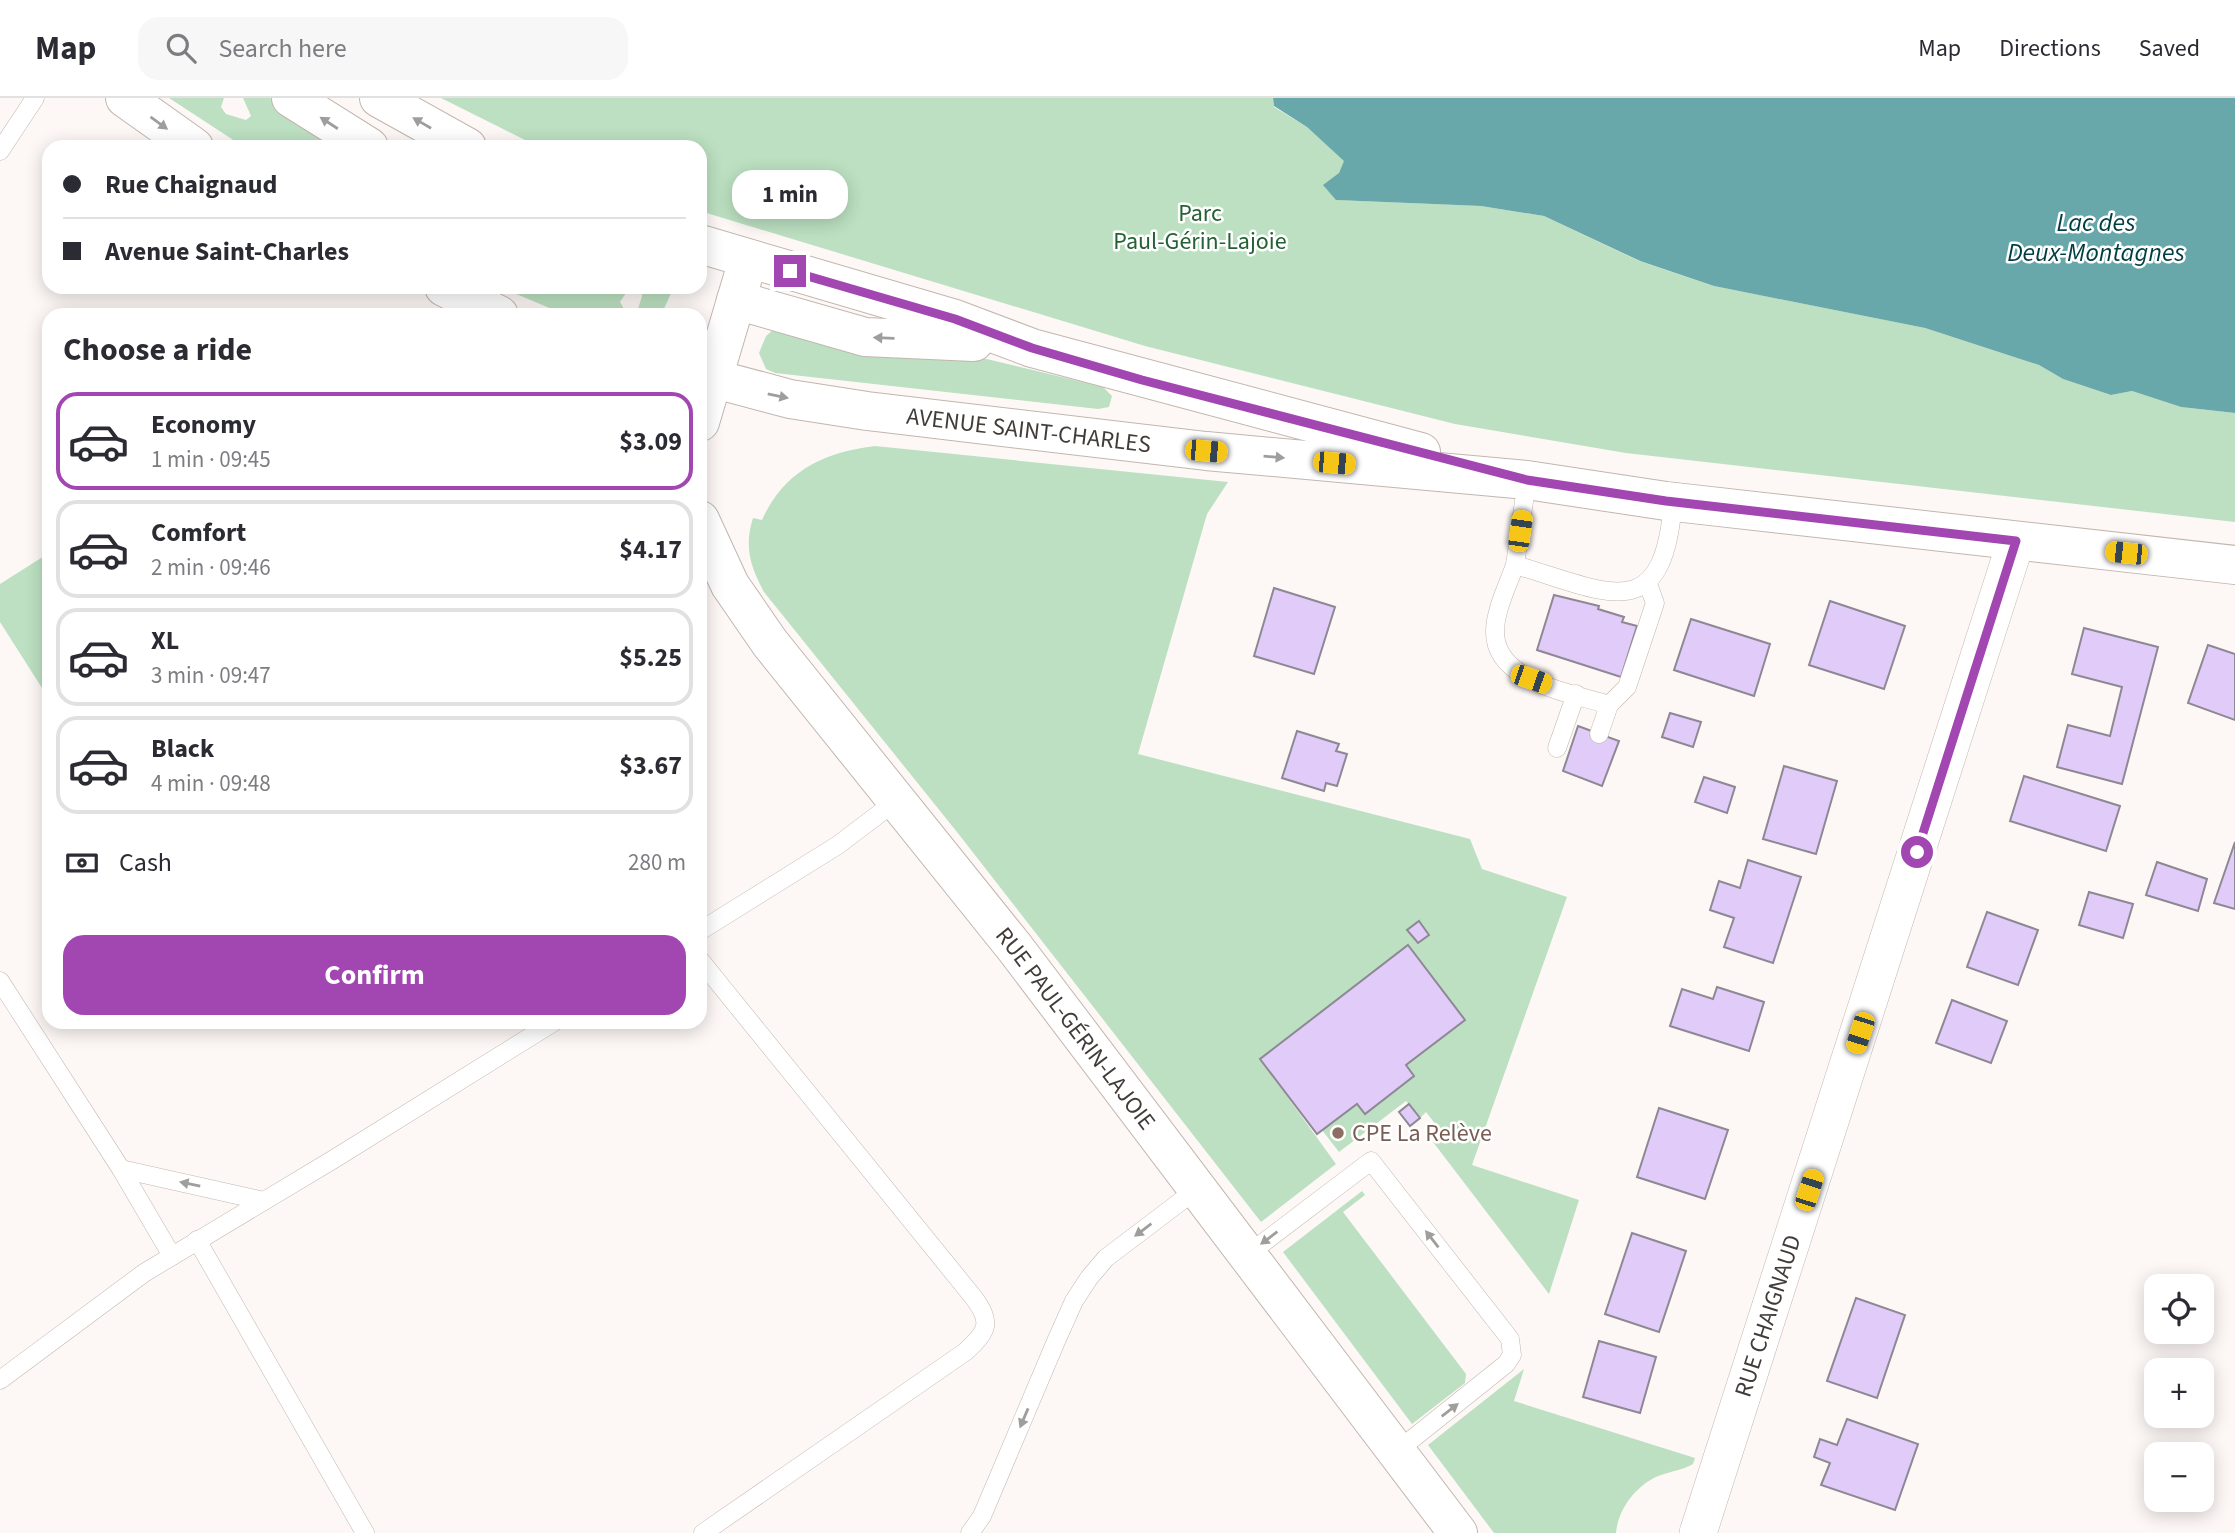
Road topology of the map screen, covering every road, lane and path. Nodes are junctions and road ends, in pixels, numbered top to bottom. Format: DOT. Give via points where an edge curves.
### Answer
graph roads {
  1 [pos="35,98"];
  2 [pos="125,98"];
  3 [pos="291,98"];
  4 [pos="379,98"];
  5 [pos="184,140"];
  6 [pos="358,140"];
  7 [pos="454,140"];
  8 [pos="0,151"];
  9 [pos="707,246"];
  10 [pos="749,259"];
  11 [pos="458,294"];
  12 [pos="736,300"];
  13 [pos="485,308"];
  14 [pos="1032,348"];
  15 [pos="707,374"];
  16 [pos="707,377"];
  17 [pos="1527,480"];
  18 [pos="1673,502"];
  19 [pos="707,538"];
  20 [pos="2016,541"];
  21 [pos="1515,565"];
  22 [pos="2235,565"];
  23 [pos="1648,584"];
  24 [pos="1576,694"];
  25 [pos="1609,705"];
  26 [pos="1599,734"];
  27 [pos="1557,748"];
  28 [pos="897,801"];
  29 [pos="707,927"];
  30 [pos="707,969"];
  31 [pos="0,981"];
  32 [pos="543,1029"];
  33 [pos="121,1169"];
  34 [pos="1197,1189"];
  35 [pos="264,1201"];
  36 [pos="197,1240"];
  37 [pos="1247,1255"];
  38 [pos="172,1256"];
  39 [pos="0,1380"];
  40 [pos="1396,1452"];
  41 [pos="365,1533"];
  42 [pos="703,1533"];
  43 [pos="970,1533"];
  44 [pos="1458,1533"];
  45 [pos="1698,1533"];
  1 -- 8 [label="lane"];
  2 -- 5 [label="main road, one-way"];
  6 -- 3 [label="main road, one-way"];
  7 -- 4 [label="main road, one-way"];
  9 -- 10 [label="main road, AVENUE SAINT-CHARLES"];
  10 -- 12 [label="main road"];
  10 -- 14 [label="main road, AVENUE SAINT-CHARLES" via="955,319"];
  11 -- 13 [label="main road"];
  14 -- 12 [label="main road, one-way" via="866,337"];
  12 -- 15 [label="main road"];
  14 -- 17 [label="main road, AVENUE SAINT-CHARLES"];
  16 -- 17 [label="main road, AVENUE SAINT-CHARLES, one-way" via="790,399 867,411 1206,451"];
  17 -- 18 [label="main road, AVENUE SAINT-CHARLES"];
  17 -- 21 [label="lane"];
  18 -- 20 [label="main road, AVENUE SAINT-CHARLES"];
  18 -- 23 [label="lane" via="1665,553"];
  19 -- 28 [label="main road, RUE PAUL-GÉRIN-LAJOIE" via="749,614"];
  20 -- 22 [label="main road, AVENUE SAINT-CHARLES"];
  20 -- 45 [label="street, RUE CHAIGNAUD"];
  21 -- 23 [label="lane" via="1623,592"];
  21 -- 24 [label="lane" via="1496,618 1497,644 1514,670"];
  23 -- 25 [label="lane" via="1655,603 1627,687"];
  24 -- 25 [label="lane"];
  24 -- 27 [label="lane"];
  25 -- 26 [label="lane"];
  28 -- 29 [label="lane" via="838,845"];
  28 -- 34 [label="main road, RUE PAUL-GÉRIN-LAJOIE"];
  30 -- 42 [label="lane" via="974,1298 986,1321 981,1338 965,1352"];
  31 -- 33 [label="lane"];
  32 -- 35 [label="lane"];
  35 -- 33 [label="lane, one-way"];
  33 -- 38 [label="lane"];
  34 -- 37 [label="main road, RUE PAUL-GÉRIN-LAJOIE"];
  34 -- 43 [label="lane, one-way" via="1107,1258 1089,1278 1068,1313 982,1516"];
  35 -- 36 [label="lane"];
  36 -- 38 [label="lane"];
  36 -- 41 [label="lane"];
  37 -- 40 [label="main road, RUE PAUL-GÉRIN-LAJOIE"];
  40 -- 37 [label="lane, one-way" via="1506,1364 1512,1355 1510,1339 1371,1160"];
  38 -- 39 [label="lane"];
  40 -- 44 [label="main road, RUE PAUL-GÉRIN-LAJOIE"];
}
